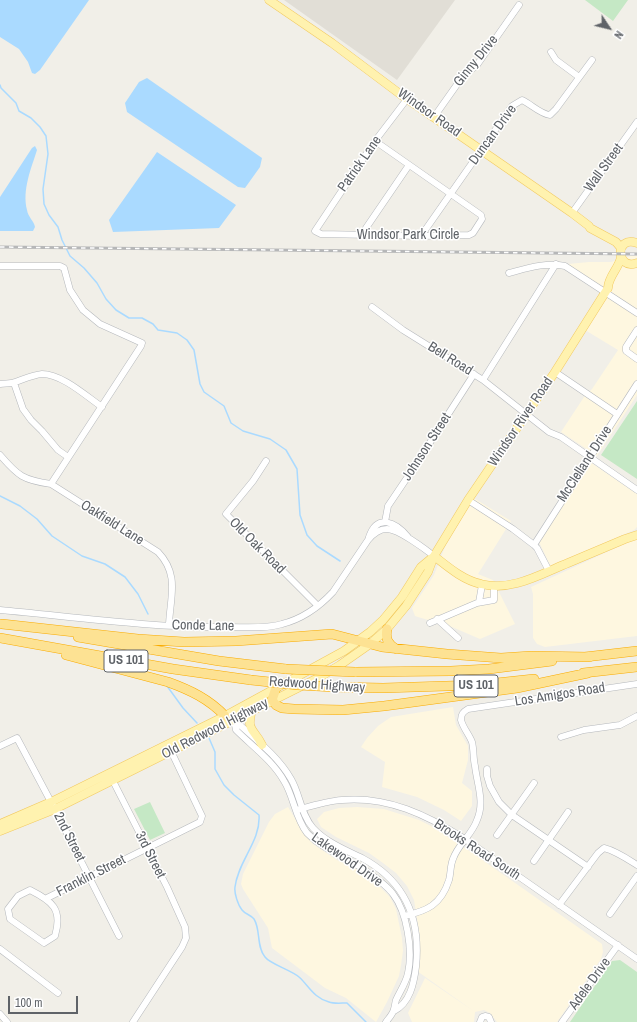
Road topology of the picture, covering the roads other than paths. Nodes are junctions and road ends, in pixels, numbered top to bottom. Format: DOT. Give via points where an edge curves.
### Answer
graph roads {
  1 [pos="269,0"];
  2 [pos="519,5"];
  3 [pos="551,52"];
  4 [pos="592,60"];
  5 [pos="579,77"];
  6 [pos="407,98"];
  7 [pos="434,117"];
  8 [pos="637,122"];
  9 [pos="376,141"];
  10 [pos="482,151"];
  11 [pos="409,165"];
  12 [pos="450,194"];
  13 [pos="572,213"];
  14 [pos="589,226"];
  15 [pos="315,231"];
  16 [pos="364,234"];
  17 [pos="421,236"];
  18 [pos="635,242"];
  19 [pos="621,248"];
  20 [pos="621,257"];
  21 [pos="556,264"];
  22 [pos="634,264"];
  23 [pos="0,266"];
  24 [pos="509,273"];
  25 [pos="606,290"];
  26 [pos="372,307"];
  27 [pos="637,313"];
  28 [pos="637,330"];
  29 [pos="637,359"];
  30 [pos="555,372"];
  31 [pos="474,374"];
  32 [pos="483,380"];
  33 [pos="14,383"];
  34 [pos="0,384"];
  35 [pos="637,384"];
  36 [pos="102,407"];
  37 [pos="526,414"];
  38 [pos="618,414"];
  39 [pos="0,455"];
  40 [pos="68,457"];
  41 [pos="591,457"];
  42 [pos="266,461"];
  43 [pos="51,484"];
  44 [pos="637,490"];
  45 [pos="468,500"];
  46 [pos="385,522"];
  47 [pos="637,531"];
  48 [pos="637,535"];
  49 [pos="408,537"];
  50 [pos="625,539"];
  51 [pos="368,540"];
  52 [pos="534,545"];
  53 [pos="434,556"];
  54 [pos="549,571"];
  55 [pos="482,585"];
  56 [pos="494,587"];
  57 [pos="479,602"];
  58 [pos="318,606"];
  59 [pos="0,610"];
  60 [pos="437,620"];
  61 [pos="430,623"];
  62 [pos="1,624"];
  63 [pos="169,625"];
  64 [pos="387,629"];
  65 [pos="1,638"];
  66 [pos="458,638"];
  67 [pos="359,641"];
  68 [pos="370,644"];
  69 [pos="396,649"];
  70 [pos="637,651"];
  71 [pos="590,657"];
  72 [pos="637,666"];
  73 [pos="588,672"];
  74 [pos="637,684"];
  75 [pos="276,688"];
  76 [pos="272,700"];
  77 [pos="252,710"];
  78 [pos="637,716"];
  79 [pos="230,721"];
  80 [pos="560,737"];
  81 [pos="262,745"];
  82 [pos="0,746"];
  83 [pos="171,751"];
  84 [pos="487,769"];
  85 [pos="111,777"];
  86 [pos="534,783"];
  87 [pos="53,806"];
  88 [pos="300,809"];
  89 [pos="568,812"];
  90 [pos="512,815"];
  91 [pos="0,824"];
  92 [pos="0,831"];
  93 [pos="498,835"];
  94 [pos="465,839"];
  95 [pos="548,841"];
  96 [pos="146,848"];
  97 [pos="534,861"];
  98 [pos="637,865"];
  99 [pos="588,867"];
  100 [pos="637,876"];
  101 [pos="89,877"];
  102 [pos="47,898"];
  103 [pos="560,905"];
  104 [pos="412,914"];
  105 [pos="610,914"];
  106 [pos="404,916"];
  107 [pos="119,936"];
  108 [pos="618,946"];
  109 [pos="0,949"];
  110 [pos="637,960"];
  111 [pos="58,993"];
  112 [pos="394,1011"];
  113 [pos="0,1014"];
  114 [pos="7,1022"];
  115 [pos="133,1022"];
  116 [pos="386,1022"];
  117 [pos="480,1022"];
  118 [pos="491,1022"];
  119 [pos="562,1022"];
  1 -- 6 [label="main road, Windsor Road"];
  2 -- 7 [label="street, Ginny Drive" via="477,65 463,76"];
  3 -- 5 [label="street" via="556,60"];
  4 -- 5 [label="street, Duncan Drive"];
  5 -- 10 [label="street, Duncan Drive" via="550,115 530,103 522,100 517,102"];
  6 -- 7 [label="main road, Windsor Road"];
  6 -- 9 [label="street, Patrick Lane"];
  7 -- 10 [label="main road, Windsor Road"];
  8 -- 13 [label="street, Wall Street"];
  9 -- 11 [label="street, Windsor Park Circle"];
  9 -- 15 [label="street, Patrick Lane"];
  10 -- 12 [label="street, Duncan Drive"];
  10 -- 13 [label="main road, Windsor Road"];
  11 -- 12 [label="street, Windsor Park Circle"];
  11 -- 16 [label="street"];
  12 -- 17 [label="street, Duncan Drive"];
  12 -- 17 [label="street, Windsor Park Circle" via="481,215 482,219 473,233"];
  13 -- 14 [label="main road, Windsor Road"];
  14 -- 18 [label="main road, Windsor Road"];
  14 -- 19 [label="main road, Windsor Road" via="616,242"];
  15 -- 16 [label="street, Windsor Park Circle" via="321,234"];
  16 -- 17 [label="street, Windsor Park Circle"];
  18 -- 19 [label="main road" via="624,244"];
  19 -- 20 [label="main road"];
  20 -- 22 [label="main road"];
  20 -- 25 [label="main road, Windsor River Road"];
  21 -- 24 [label="street"];
  21 -- 25 [label="street" via="566,266"];
  21 -- 32 [label="street"];
  22 -- 25 [label="main road, Windsor River Road" via="619,273"];
  23 -- 36 [label="street" via="57,265 64,268 70,290 83,310 100,324 142,343"];
  25 -- 27 [label="street"];
  25 -- 30 [label="main road, Windsor River Road"];
  26 -- 31 [label="street, Bell Road"];
  28 -- 29 [label="street" via="626,351"];
  30 -- 37 [label="main road, Windsor River Road"];
  30 -- 38 [label="street"];
  31 -- 32 [label="street, Bell Road"];
  31 -- 46 [label="street, Johnson Street" via="388,506"];
  32 -- 37 [label="street, Bell Road"];
  33 -- 34 [label="street"];
  33 -- 36 [label="street" via="43,374 54,376 64,380"];
  33 -- 40 [label="street" via="23,408 31,420 58,450"];
  35 -- 38 [label="street, McClelland Drive"];
  36 -- 40 [label="street"];
  37 -- 41 [label="street, Bell Road" via="549,432"];
  37 -- 45 [label="main road, Windsor River Road"];
  38 -- 41 [label="street, McClelland Drive"];
  39 -- 43 [label="street, Oakfield Lane" via="16,473 32,481"];
  40 -- 43 [label="street"];
  41 -- 44 [label="street, Bell Road"];
  41 -- 52 [label="street, McClelland Drive"];
  42 -- 58 [label="street, Old Oak Road" via="253,482 226,514"];
  43 -- 63 [label="street, Oakfield Lane" via="158,552 166,560 172,582"];
  45 -- 52 [label="street"];
  45 -- 53 [label="main road, Windsor River Road"];
  46 -- 49 [label="street, Conde Lane" via="391,522"];
  46 -- 51 [label="street, Conde Lane" via="373,528"];
  47 -- 50 [label="main road"];
  48 -- 50 [label="main road"];
  49 -- 51 [label="street, Conde Lane" via="388,529 377,532"];
  49 -- 53 [label="street, Conde Lane"];
  50 -- 54 [label="main road"];
  51 -- 58 [label="street, Conde Lane" via="333,592"];
  52 -- 54 [label="street"];
  53 -- 55 [label="main road" via="466,579"];
  53 -- 64 [label="main road, Old Redwood Highway" via="428,572"];
  53 -- 67 [label="main road, Old Redwood Highway" via="421,567 393,610"];
  54 -- 56 [label="main road" via="522,582"];
  55 -- 56 [label="main road"];
  55 -- 57 [label="street"];
  56 -- 57 [label="street" via="494,600"];
  57 -- 60 [label="street"];
  58 -- 63 [label="street, Conde Lane" via="302,617 284,624 204,627"];
  59 -- 63 [label="street, Conde Lane"];
  60 -- 61 [label="street"];
  60 -- 66 [label="street"];
  62 -- 67 [label="highway" via="184,642 236,642 332,634"];
  62 -- 71 [label="highway, Redwood Highway / US 101, bridge" via="184,656 286,669 354,672 451,671"];
  64 -- 68 [label="main road, Old Redwood Highway"];
  64 -- 69 [label="highway" via="387,640"];
  65 -- 73 [label="highway, Redwood Highway / US 101, bridge" via="173,669 298,685 383,688 478,686"];
  65 -- 79 [label="highway" via="168,682 196,693"];
  67 -- 68 [label="highway"];
  67 -- 75 [label="main road, Old Redwood Highway" via="344,652"];
  68 -- 69 [label="highway"];
  68 -- 76 [label="main road, Old Redwood Highway" via="340,665"];
  69 -- 71 [label="highway" via="501,658"];
  70 -- 71 [label="highway, Redwood Highway / US 101"];
  72 -- 73 [label="highway, Redwood Highway / US 101"];
  73 -- 76 [label="highway" via="517,688 343,710 282,708"];
  74 -- 94 [label="street, Los Amigos Road" via="464,711 461,720 473,747 481,801 478,820"];
  75 -- 76 [label="highway"];
  75 -- 79 [label="main road, Old Redwood Highway"];
  76 -- 77 [label="main road, Old Redwood Highway"];
  77 -- 79 [label="main road, Old Redwood Highway"];
  77 -- 81 [label="main road" via="250,726"];
  78 -- 80 [label="street" via="620,725 584,730"];
  79 -- 81 [label="street, Lakewood Drive" via="241,726"];
  79 -- 83 [label="main road, Old Redwood Highway"];
  79 -- 85 [label="main road, Old Redwood Highway"];
  79 -- 88 [label="street, Lakewood Drive" via="279,772"];
  81 -- 88 [label="street, Lakewood Drive" via="286,770 297,791"];
  82 -- 87 [label="street, 2nd Street" via="17,738"];
  83 -- 85 [label="main road, Old Redwood Highway"];
  83 -- 96 [label="street, Franklin Street" via="202,816 200,822"];
  84 -- 90 [label="street" via="488,781 494,795"];
  85 -- 87 [label="main road, Old Redwood Highway"];
  85 -- 96 [label="street, 3rd Street"];
  86 -- 90 [label="street"];
  87 -- 91 [label="main road, Old Redwood Highway"];
  87 -- 92 [label="main road, Old Redwood Highway"];
  87 -- 101 [label="street, 2nd Street"];
  88 -- 94 [label="street, Brooks Road South" via="340,800 381,801 419,813"];
  88 -- 104 [label="street, Lakewood Drive" via="314,829 327,840 386,874 402,892"];
  88 -- 106 [label="street, Lakewood Drive" via="302,827 314,840 377,879 393,894"];
  89 -- 95 [label="street"];
  90 -- 93 [label="street"];
  90 -- 95 [label="street"];
  94 -- 103 [label="street, Brooks Road South"];
  94 -- 104 [label="street, Los Amigos Road" via="453,858 449,880 441,897 434,906"];
  95 -- 97 [label="street"];
  95 -- 99 [label="street"];
  96 -- 101 [label="street, Franklin Street"];
  96 -- 115 [label="street, 3rd Street" via="185,927 186,938"];
  98 -- 99 [label="street" via="604,848"];
  99 -- 103 [label="street"];
  100 -- 105 [label="street"];
  101 -- 102 [label="street, Franklin Street"];
  101 -- 107 [label="street, 2nd Street"];
  102 -- 102 [label="street" via="56,910 58,926 55,936 44,943 10,919 8,909 18,896 30,890"];
  103 -- 108 [label="street, Brooks Road South"];
  104 -- 106 [label="street, Los Amigos Road"];
  104 -- 112 [label="street, Lakewood Drive" via="418,951 415,975 408,995 400,1008"];
  106 -- 112 [label="street, Lakewood Drive" via="410,964 402,991 395,1001"];
  108 -- 110 [label="street, Brooks Road South"];
  108 -- 119 [label="street, Adele Drive"];
  109 -- 111 [label="street"];
  112 -- 116 [label="street, Lakewood Drive"];
  113 -- 114 [label="street"];
  117 -- 118 [label="street" via="485,1016 489,1017"];
}
